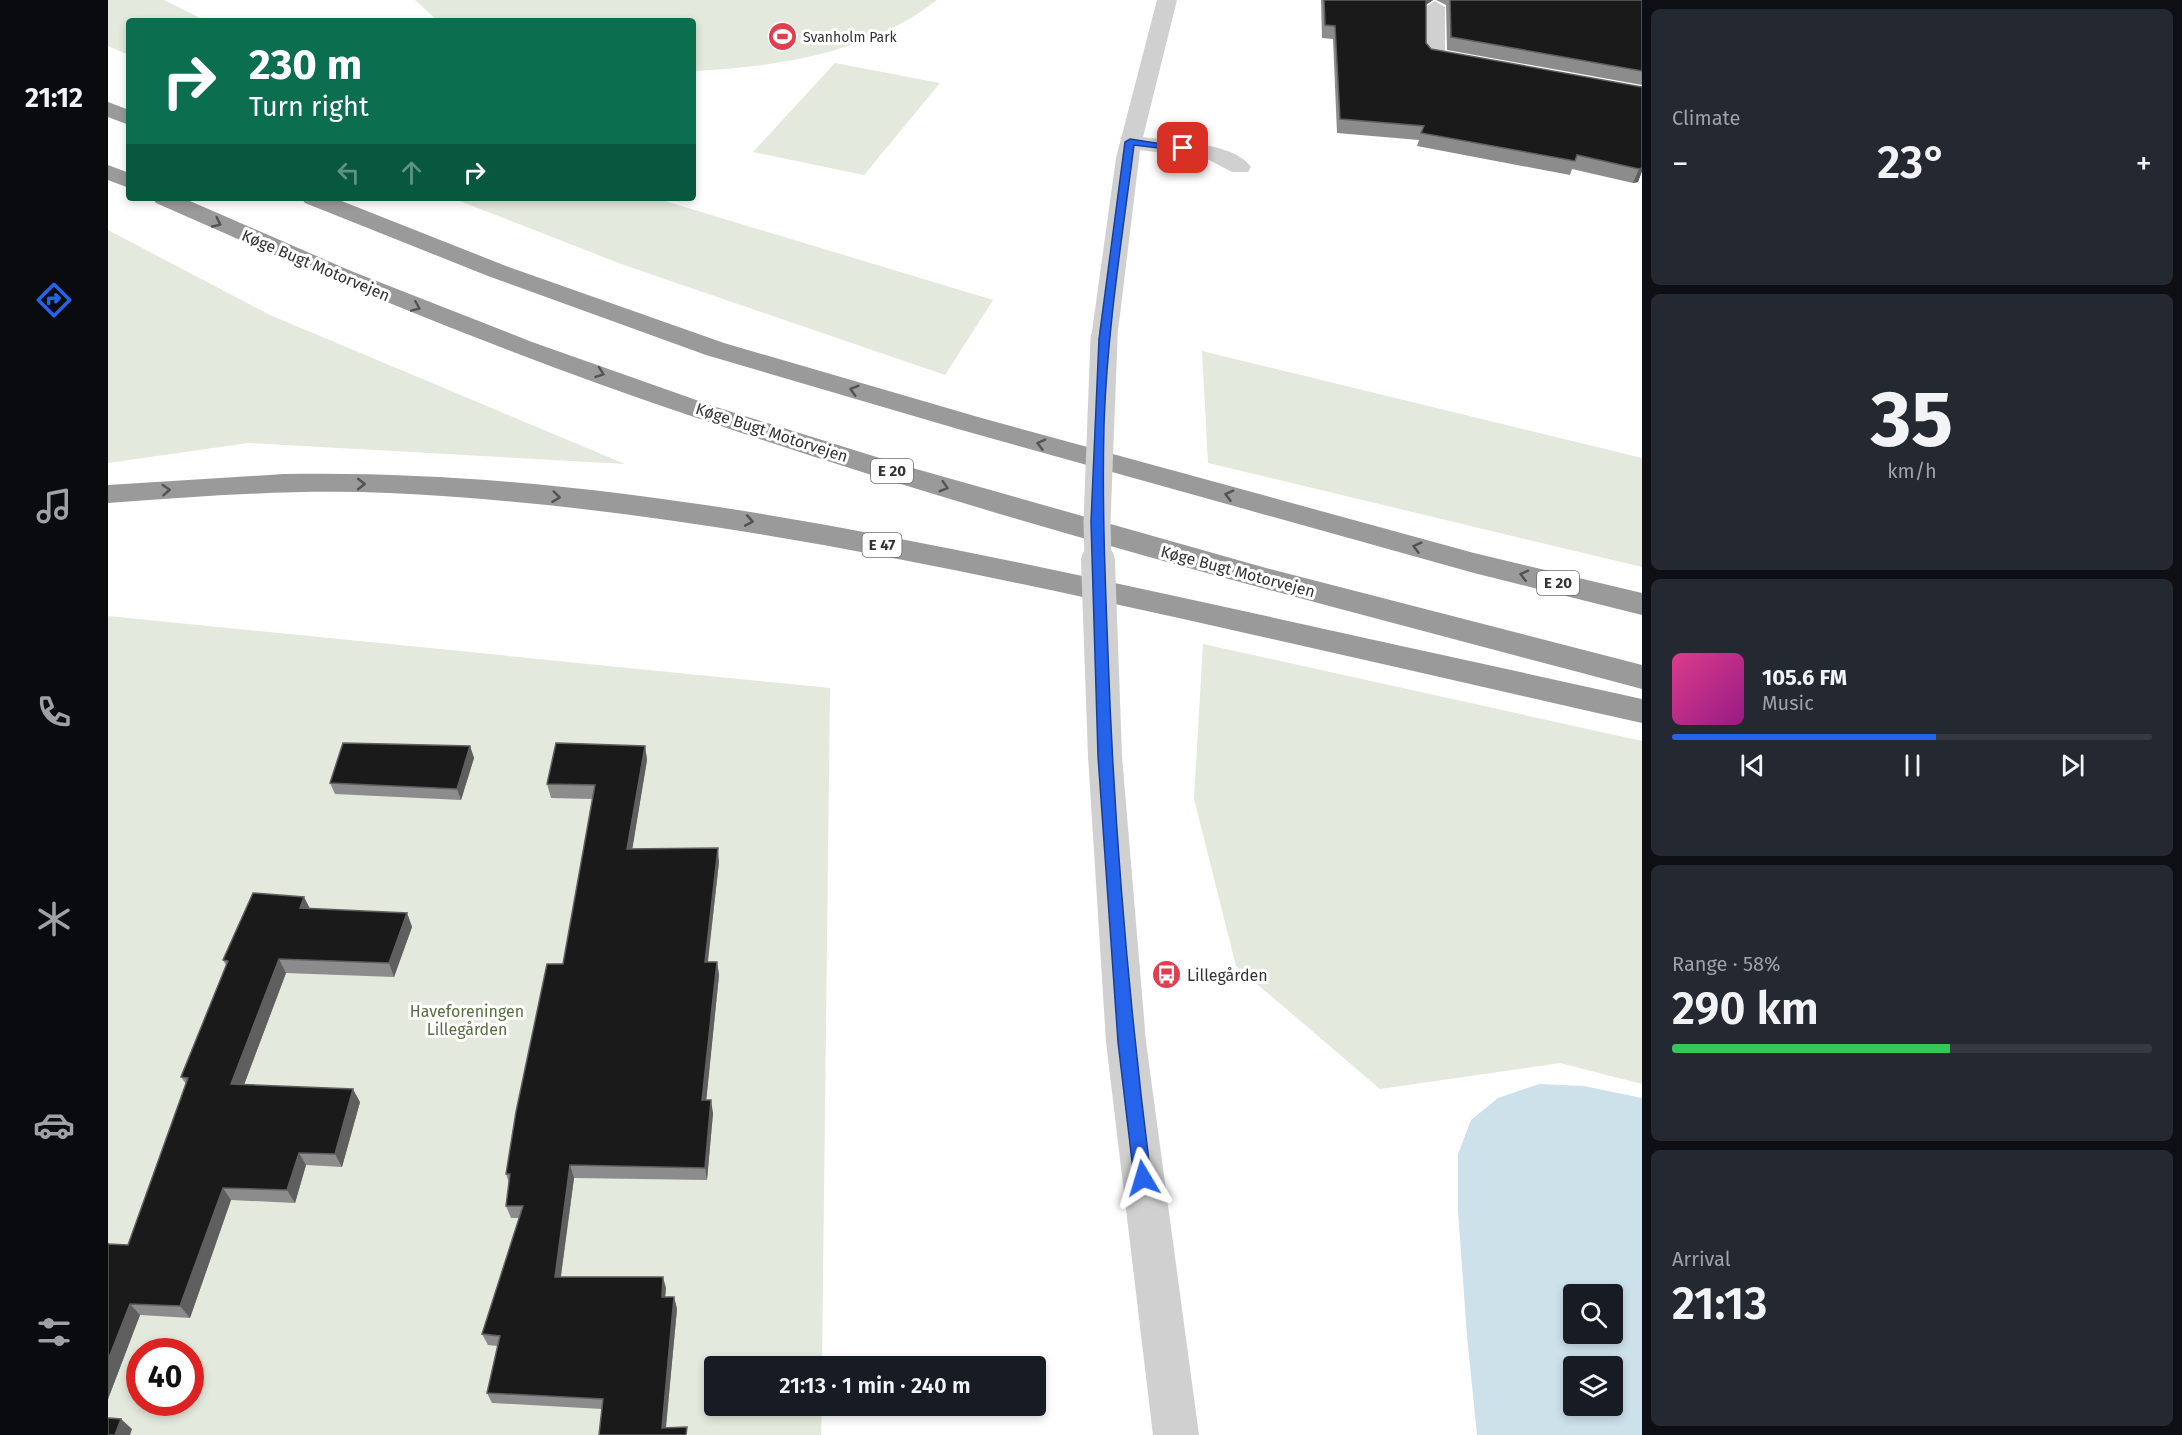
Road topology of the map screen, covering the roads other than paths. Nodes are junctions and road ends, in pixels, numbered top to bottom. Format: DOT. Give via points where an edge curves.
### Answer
graph roads {
  1 [pos="1167,0"];
  2 [pos="1435,7"];
  3 [pos="1490,66"];
  4 [pos="108,108"];
  5 [pos="126,117"];
  6 [pos="1130,142"];
  7 [pos="1240,166"];
  8 [pos="108,172"];
  9 [pos="126,180"];
  10 [pos="170,201"];
  11 [pos="321,201"];
  12 [pos="108,494"];
  13 [pos="1642,603"];
  14 [pos="1642,677"];
  15 [pos="1642,711"];
  16 [pos="1176,1435"];
  1 -- 6 [label="street"];
  2 -- 3 [label="street" via="1434,56"];
  4 -- 5 [label="highway"];
  6 -- 7 [label="street" via="1212,153"];
  6 -- 16 [label="street, bridge" via="1104,339 1097,522 1105,756 1126,1042"];
  8 -- 9 [label="highway"];
  10 -- 14 [label="highway, Køge Bugt Motorvejen / E 20, one-way" via="437,315 711,413 941,486 1218,567"];
  13 -- 11 [label="highway, E 20, one-way" via="1405,544 715,349 497,271"];
  12 -- 15 [label="highway, E 47, one-way" via="250,483 390,484 541,495 734,518 946,557"];
}
